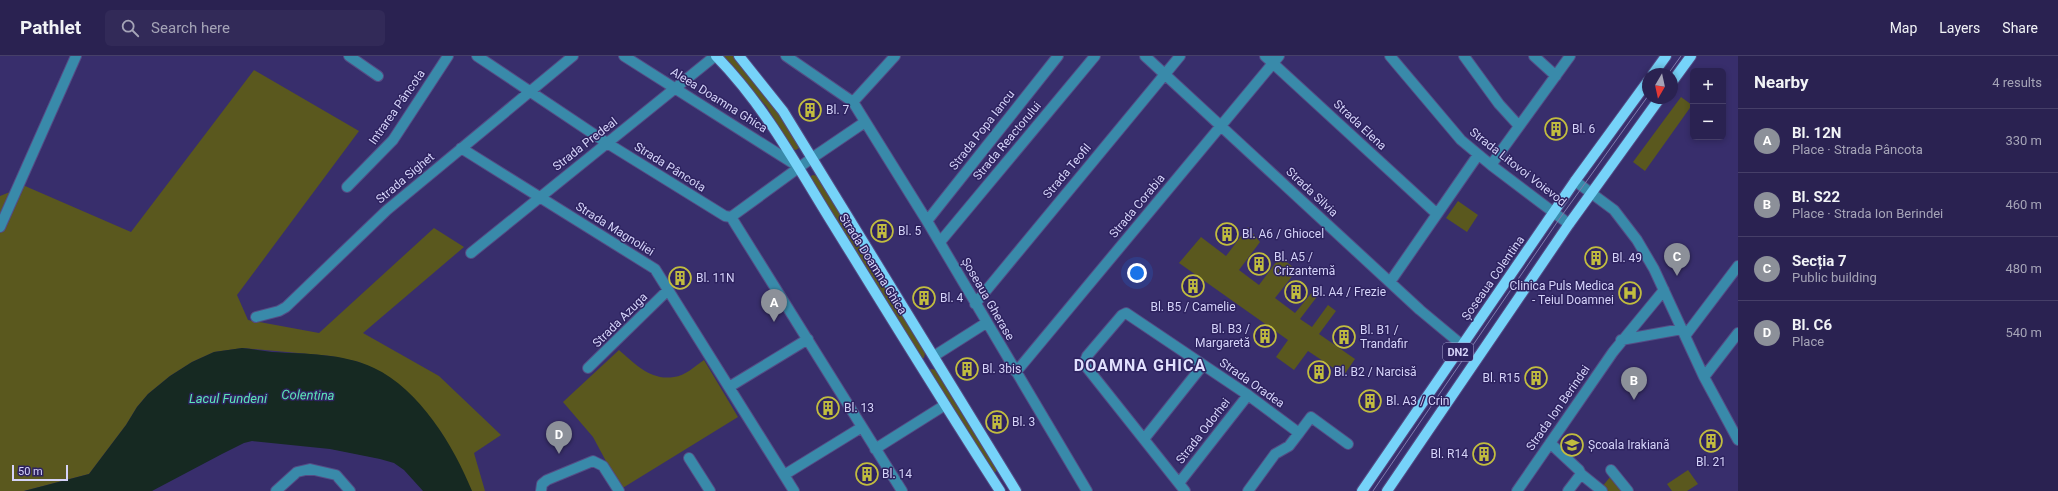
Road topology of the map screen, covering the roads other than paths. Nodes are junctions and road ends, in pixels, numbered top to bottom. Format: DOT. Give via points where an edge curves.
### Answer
graph roads {
  1 [pos="76,56"];
  2 [pos="349,56"];
  3 [pos="448,56"];
  4 [pos="477,56"];
  5 [pos="573,56"];
  6 [pos="624,56"];
  7 [pos="716,56"];
  8 [pos="739,56"];
  9 [pos="786,56"];
  10 [pos="895,56"];
  11 [pos="1058,56"];
  12 [pos="1095,56"];
  13 [pos="1145,56"];
  14 [pos="1180,56"];
  15 [pos="1390,56"];
  16 [pos="1464,56"];
  17 [pos="1534,56"];
  18 [pos="1570,56"];
  19 [pos="1666,56"];
  20 [pos="1691,56"];
  21 [pos="1272,58"];
  22 [pos="1657,68"];
  23 [pos="1164,74"];
  24 [pos="1678,74"];
  25 [pos="378,76"];
  26 [pos="1556,76"];
  27 [pos="675,88"];
  28 [pos="1642,89"];
  29 [pos="530,91"];
  30 [pos="853,102"];
  31 [pos="1656,104"];
  32 [pos="865,122"];
  33 [pos="1220,126"];
  34 [pos="1519,126"];
  35 [pos="607,142"];
  36 [pos="461,148"];
  37 [pos="1478,155"];
  38 [pos="812,158"];
  39 [pos="1490,165"];
  40 [pos="799,167"];
  41 [pos="1575,181"];
  42 [pos="347,187"];
  43 [pos="1592,193"];
  44 [pos="538,197"];
  45 [pos="1554,213"];
  46 [pos="1437,214"];
  47 [pos="731,217"];
  48 [pos="927,221"];
  49 [pos="1570,224"];
  50 [pos="0,228"];
  51 [pos="940,242"];
  52 [pos="471,253"];
  53 [pos="1738,266"];
  54 [pos="1390,282"];
  55 [pos="668,290"];
  56 [pos="1664,290"];
  57 [pos="975,304"];
  58 [pos="256,317"];
  59 [pos="986,323"];
  60 [pos="1683,332"];
  61 [pos="1738,333"];
  62 [pos="808,339"];
  63 [pos="1622,340"];
  64 [pos="1462,345"];
  65 [pos="934,356"];
  66 [pos="1203,365"];
  67 [pos="588,368"];
  68 [pos="1016,372"];
  69 [pos="1704,377"];
  70 [pos="729,387"];
  71 [pos="1248,395"];
  72 [pos="945,405"];
  73 [pos="862,427"];
  74 [pos="1299,433"];
  75 [pos="1144,440"];
  76 [pos="1738,440"];
  77 [pos="1550,443"];
  78 [pos="1348,444"];
  79 [pos="875,449"];
  80 [pos="689,458"];
  81 [pos="1610,470"];
  82 [pos="1581,474"];
  83 [pos="784,475"];
  84 [pos="1182,487"];
  85 [pos="1600,489"];
  86 [pos="276,491"];
  87 [pos="350,491"];
  88 [pos="541,491"];
  89 [pos="619,491"];
  90 [pos="710,491"];
  91 [pos="794,491"];
  92 [pos="902,491"];
  93 [pos="1000,491"];
  94 [pos="1016,491"];
  95 [pos="1087,491"];
  96 [pos="1248,491"];
  97 [pos="1362,491"];
  98 [pos="1387,491"];
  99 [pos="1517,491"];
  100 [pos="1568,491"];
  101 [pos="1628,491"];
  1 -- 50 [label="street"];
  2 -- 25 [label="street"];
  3 -- 42 [label="street, Intrarea Pâncota" via="393,140"];
  4 -- 29 [label="street, Strada Pâncota"];
  5 -- 29 [label="street, Strada Sighet"];
  6 -- 27 [label="street, Aleea Doamna Ghica"];
  7 -- 27 [label="street, Strada Predeal"];
  7 -- 40 [label="main road, Strada Doamna Ghica" via="758,104"];
  8 -- 38 [label="main road, Strada Doamna Ghica" via="777,102"];
  9 -- 30 [label="street, Șoseaua Gherase"];
  10 -- 30 [label="street"];
  11 -- 48 [label="street, Strada Popa Iancu"];
  12 -- 51 [label="street, Strada Reactorului"];
  13 -- 23 [label="street, Strada Silvia"];
  14 -- 23 [label="street, Strada Teofil"];
  15 -- 37 [label="street, Strada Litovoi Voievod" via="1461,140"];
  16 -- 34 [label="street" via="1499,104"];
  17 -- 26 [label="street"];
  18 -- 26 [label="street"];
  19 -- 22 [label="main road"];
  20 -- 24 [label="main road"];
  21 -- 33 [label="street, Strada Corabia"];
  21 -- 46 [label="street, Strada Elena"];
  23 -- 33 [label="street, Strada Silvia"];
  23 -- 57 [label="street, Strada Teofil"];
  26 -- 34 [label="street"];
  27 -- 35 [label="street, Strada Predeal"];
  27 -- 40 [label="street, Aleea Doamna Ghica"];
  28 -- 41 [label="main road, Șoseaua Colentina / DN2"];
  29 -- 35 [label="street, Strada Pâncota"];
  29 -- 36 [label="street, Strada Sighet"];
  30 -- 32 [label="street, Șoseaua Gherase"];
  31 -- 43 [label="main road, DN2"];
  32 -- 38 [label="street"];
  32 -- 48 [label="street, Șoseaua Gherase"];
  33 -- 54 [label="street, Strada Silvia"];
  33 -- 68 [label="street, Strada Corabia"];
  34 -- 39 [label="street"];
  35 -- 44 [label="street, Strada Predeal"];
  35 -- 47 [label="street, Strada Pâncota" via="725,216"];
  36 -- 44 [label="street, Strada Magnoliei"];
  36 -- 58 [label="street, Strada Sighet" via="382,214 286,307"];
  37 -- 39 [label="street, Strada Litovoi Voievod"];
  37 -- 46 [label="street"];
  38 -- 40 [label="street"];
  38 -- 65 [label="main road, Strada Doamna Ghica"];
  39 -- 45 [label="street, Strada Litovoi Voievod"];
  40 -- 47 [label="street"];
  40 -- 72 [label="main road, Strada Doamna Ghica"];
  41 -- 43 [label="street"];
  41 -- 45 [label="main road, Șoseaua Colentina / DN2"];
  43 -- 49 [label="main road, DN2"];
  43 -- 56 [label="street" via="1614,210 1632,232"];
  44 -- 52 [label="street, Strada Predeal"];
  44 -- 55 [label="street, Strada Magnoliei" via="655,269"];
  45 -- 49 [label="street, Strada Litovoi Voievod"];
  45 -- 64 [label="main road, Șoseaua Colentina / DN2"];
  46 -- 54 [label="street"];
  47 -- 62 [label="street"];
  48 -- 51 [label="street, Șoseaua Gherase"];
  49 -- 98 [label="main road, DN2"];
  51 -- 57 [label="street, Șoseaua Gherase"];
  53 -- 60 [label="street"];
  54 -- 64 [label="street, Strada Silvia"];
  55 -- 67 [label="street, Strada Azuga"];
  55 -- 70 [label="street, Strada Magnoliei"];
  56 -- 60 [label="street"];
  56 -- 63 [label="street, Strada Ion Berindei"];
  57 -- 59 [label="street, Șoseaua Gherase"];
  59 -- 65 [label="street"];
  59 -- 68 [label="street, Șoseaua Gherase"];
  60 -- 63 [label="street"];
  60 -- 69 [label="street"];
  61 -- 69 [label="street"];
  62 -- 70 [label="street"];
  62 -- 73 [label="street"];
  63 -- 77 [label="street, Strada Ion Berindei"];
  64 -- 97 [label="main road, Șoseaua Colentina / DN2"];
  65 -- 94 [label="main road, Strada Doamna Ghica"];
  66 -- 71 [label="street, Strada Oradea"];
  66 -- 75 [label="street"];
  66 -- 75 [label="street, Strada Oradea" via="1126,313 1087,356 1084,364 1086,368"];
  68 -- 95 [label="street, Șoseaua Gherase"];
  69 -- 76 [label="street"];
  70 -- 83 [label="street, Strada Magnoliei"];
  71 -- 74 [label="street, Strada Oradea"];
  71 -- 84 [label="street, Strada Odorhei"];
  72 -- 79 [label="street"];
  72 -- 93 [label="main road, Strada Doamna Ghica"];
  73 -- 79 [label="street"];
  73 -- 83 [label="street"];
  74 -- 78 [label="street" via="1311,417"];
  74 -- 96 [label="street" via="1289,446 1275,454"];
  75 -- 84 [label="street, Strada Oradea"];
  77 -- 82 [label="street" via="1577,466"];
  77 -- 99 [label="street, Strada Ion Berindei"];
  79 -- 92 [label="street"];
  80 -- 90 [label="street"];
  81 -- 101 [label="street"];
  82 -- 85 [label="street"];
  82 -- 100 [label="street"];
  83 -- 91 [label="street, Strada Magnoliei"];
  86 -- 87 [label="street" via="304,469 329,472 340,478"];
  88 -- 89 [label="street" via="542,484 547,480 593,461 603,466"];
}
